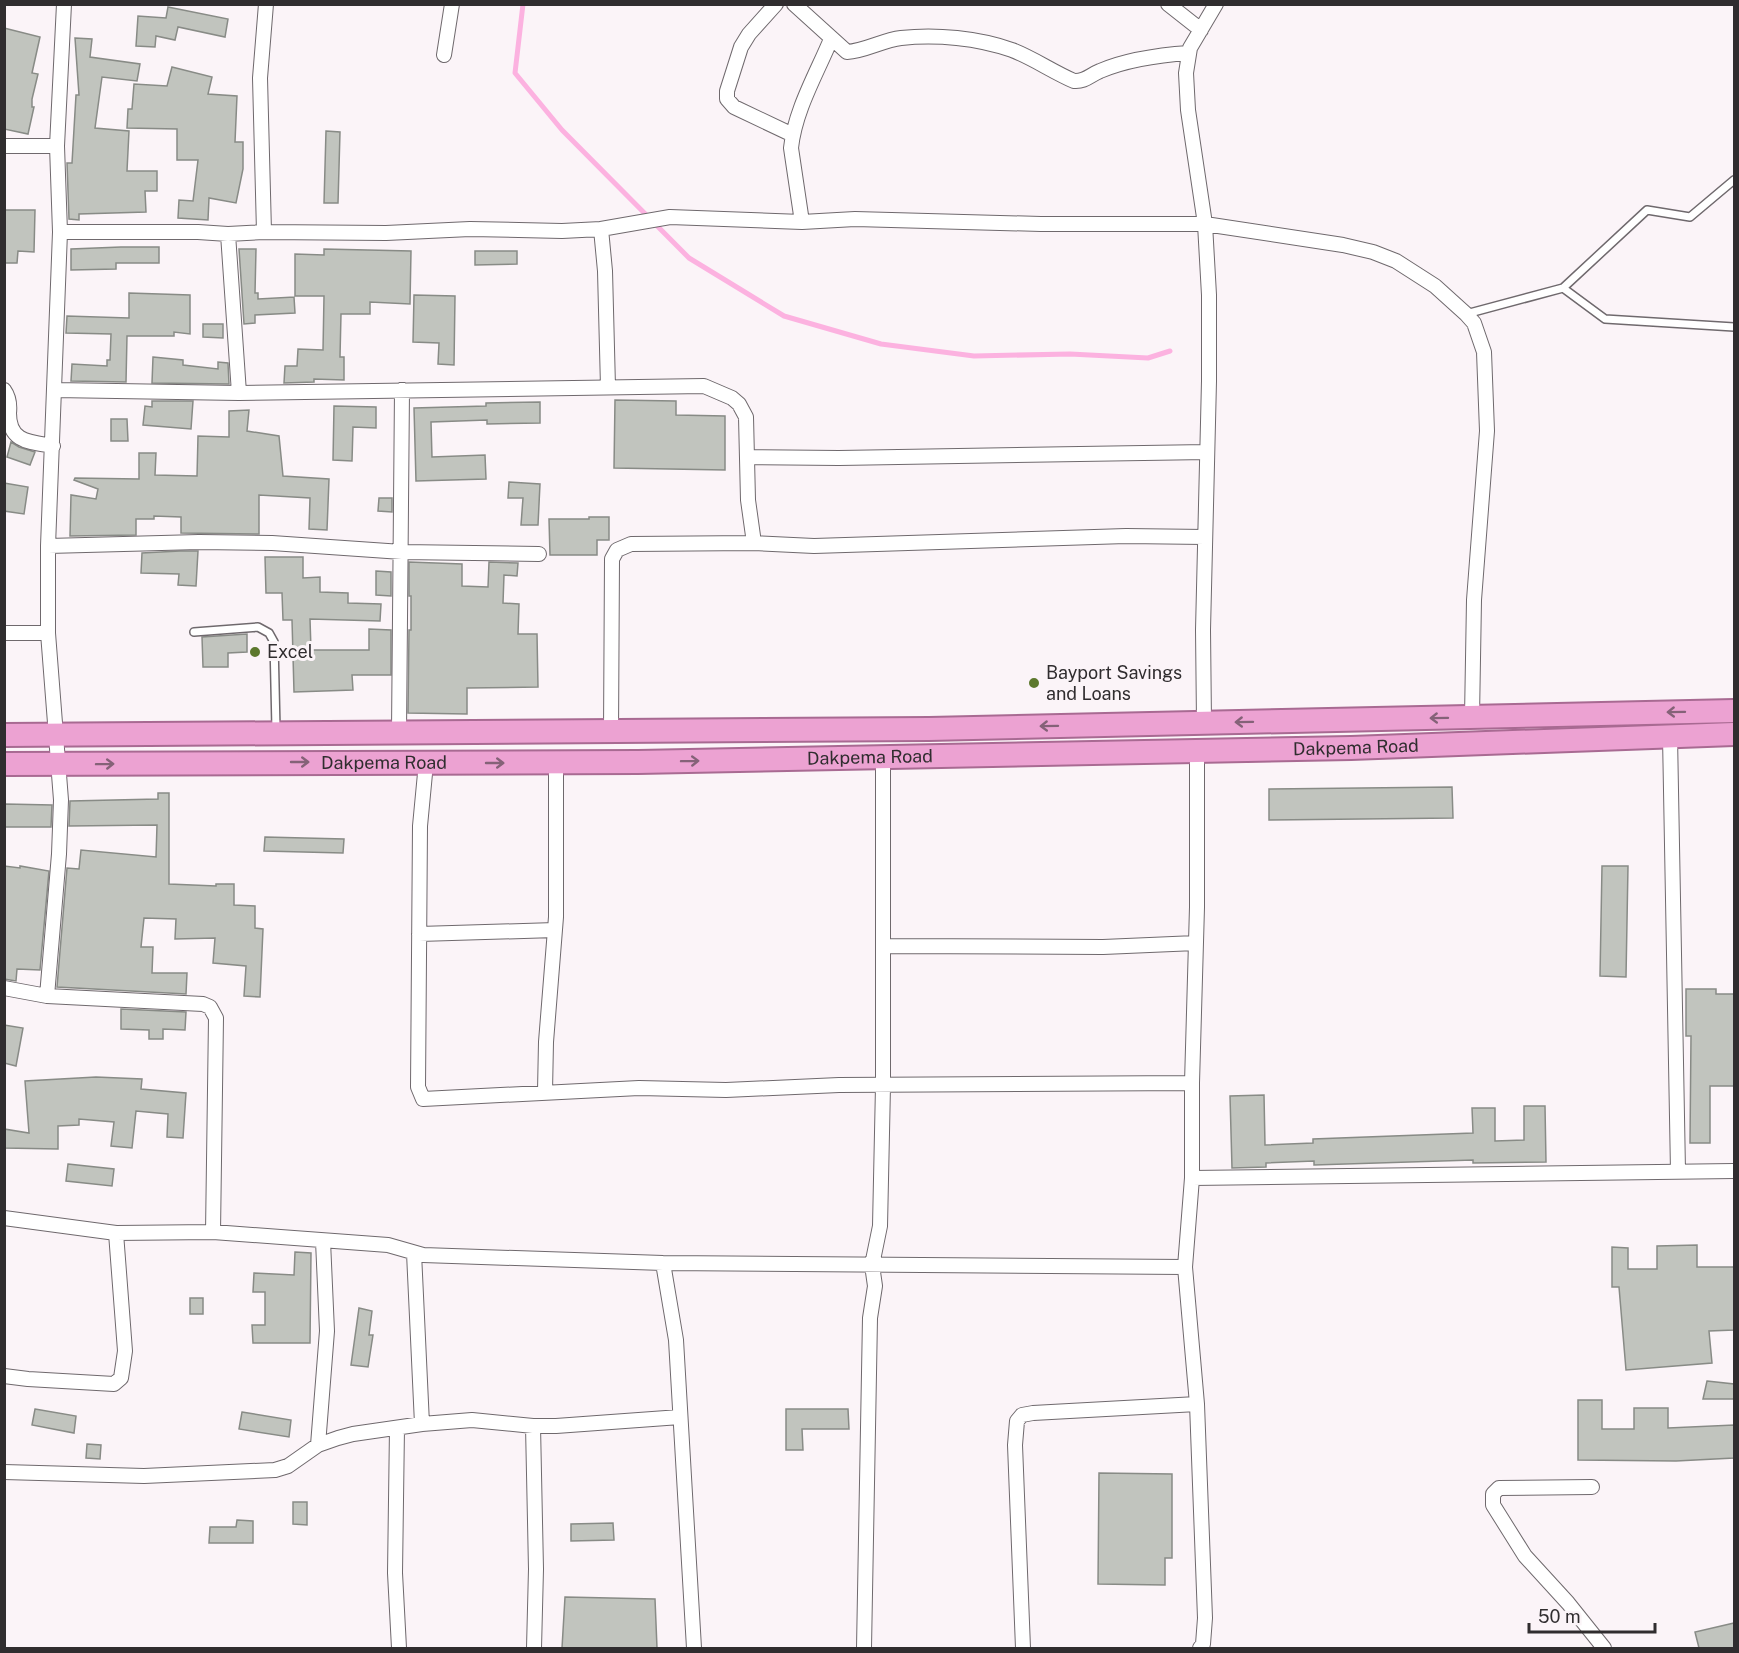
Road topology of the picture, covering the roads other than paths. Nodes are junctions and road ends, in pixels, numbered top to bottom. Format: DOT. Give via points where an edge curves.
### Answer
graph roads {
  1 [pos="64,4"];
  2 [pos="266,4"];
  3 [pos="452,4"];
  4 [pos="776,4"];
  5 [pos="794,4"];
  6 [pos="1168,4"];
  7 [pos="1216,4"];
  8 [pos="1201,30"];
  9 [pos="831,39"];
  10 [pos="1189,53"];
  11 [pos="444,55"];
  12 [pos="793,135"];
  13 [pos="4,146"];
  14 [pos="57,146"];
  15 [pos="1734,180"];
  16 [pos="802,222"];
  17 [pos="1205,224"];
  18 [pos="601,229"];
  19 [pos="60,232"];
  20 [pos="264,232"];
  21 [pos="228,234"];
  22 [pos="1563,288"];
  23 [pos="1466,314"];
  24 [pos="1734,327"];
  25 [pos="608,387"];
  26 [pos="4,390"];
  27 [pos="55,390"];
  28 [pos="402,390"];
  29 [pos="239,393"];
  30 [pos="53,446"];
  31 [pos="1207,452"];
  32 [pos="748,457"];
  33 [pos="1205,537"];
  34 [pos="754,543"];
  35 [pos="48,546"];
  36 [pos="402,552"];
  37 [pos="539,554"];
  38 [pos="194,632"];
  39 [pos="4,633"];
  40 [pos="48,633"];
  41 [pos="1734,711"];
  42 [pos="1472,717"];
  43 [pos="1204,722"];
  44 [pos="276,732"];
  45 [pos="399,732"];
  46 [pos="611,732"];
  47 [pos="1734,734"];
  48 [pos="4,735"];
  49 [pos="1670,735"];
  50 [pos="56,736"];
  51 [pos="1197,751"];
  52 [pos="883,757"];
  53 [pos="426,763"];
  54 [pos="4,764"];
  55 [pos="556,764"];
  56 [pos="58,765"];
  57 [pos="555,930"];
  58 [pos="419,934"];
  59 [pos="1196,943"];
  60 [pos="883,946"];
  61 [pos="4,988"];
  62 [pos="47,996"];
  63 [pos="1192,1083"];
  64 [pos="883,1086"];
  65 [pos="545,1091"];
  66 [pos="1678,1171"];
  67 [pos="1734,1171"];
  68 [pos="1192,1178"];
  69 [pos="4,1218"];
  70 [pos="213,1232"];
  71 [pos="116,1233"];
  72 [pos="324,1241"];
  73 [pos="414,1253"];
  74 [pos="663,1263"];
  75 [pos="872,1265"];
  76 [pos="1185,1267"];
  77 [pos="4,1376"];
  78 [pos="1197,1404"];
  79 [pos="680,1417"];
  80 [pos="422,1424"];
  81 [pos="533,1426"];
  82 [pos="397,1428"];
  83 [pos="318,1446"];
  84 [pos="4,1472"];
  85 [pos="1592,1487"];
  86 [pos="399,1648"];
  87 [pos="534,1648"];
  88 [pos="694,1648"];
  89 [pos="864,1648"];
  90 [pos="1023,1648"];
  91 [pos="1200,1648"];
  92 [pos="1604,1648"];
  1 -- 14 [label="street"];
  2 -- 20 [label="street" via="260,78"];
  3 -- 11 [label="street"];
  4 -- 12 [label="street" via="741,47 727,99 734,107"];
  5 -- 9 [label="street"];
  6 -- 8 [label="street"];
  7 -- 8 [label="street"];
  8 -- 10 [label="street"];
  9 -- 10 [label="street" via="849,52 899,38 991,43 1079,82 1100,71 1156,55"];
  9 -- 12 [label="street"];
  10 -- 17 [label="street" via="1187,93"];
  12 -- 16 [label="street" via="791,148"];
  13 -- 14 [label="street"];
  14 -- 19 [label="street"];
  15 -- 22 [label="lane" via="1690,217 1647,210"];
  16 -- 17 [label="street" via="855,219"];
  16 -- 18 [label="street" via="670,217"];
  17 -- 23 [label="street" via="1373,252 1415,272"];
  17 -- 31 [label="street" via="1209,295"];
  18 -- 20 [label="street"];
  18 -- 25 [label="street"];
  19 -- 21 [label="street"];
  19 -- 27 [label="street"];
  20 -- 21 [label="street"];
  21 -- 29 [label="street"];
  22 -- 23 [label="lane"];
  22 -- 24 [label="lane" via="1605,319"];
  23 -- 42 [label="street" via="1474,323 1484,352 1487,430 1474,600"];
  25 -- 28 [label="street"];
  25 -- 32 [label="street" via="704,386 724,394 739,404 746,417"];
  26 -- 30 [label="street" via="10,402 9,426 13,433"];
  27 -- 29 [label="street"];
  27 -- 30 [label="street"];
  28 -- 29 [label="street"];
  28 -- 36 [label="street"];
  30 -- 35 [label="street"];
  31 -- 32 [label="street"];
  31 -- 33 [label="street"];
  32 -- 34 [label="street"];
  33 -- 34 [label="street" via="814,546"];
  33 -- 43 [label="street"];
  34 -- 46 [label="street" via="631,544 617,550 612,559"];
  35 -- 36 [label="street" via="272,543"];
  35 -- 40 [label="street"];
  36 -- 37 [label="street"];
  36 -- 45 [label="street"];
  38 -- 44 [label="lane" via="258,627 269,633 274,642"];
  39 -- 40 [label="street"];
  40 -- 50 [label="street"];
  41 -- 42 [label="highway, Dakpema Road, one-way"];
  42 -- 43 [label="highway, Dakpema Road, one-way"];
  43 -- 46 [label="highway, Dakpema Road, one-way"];
  44 -- 45 [label="highway, Dakpema Road"];
  44 -- 50 [label="highway, Dakpema Road"];
  45 -- 46 [label="highway, Dakpema Road"];
  47 -- 49 [label="highway, Dakpema Road"];
  48 -- 50 [label="highway, Dakpema Road"];
  49 -- 51 [label="highway, Dakpema Road"];
  49 -- 66 [label="street"];
  50 -- 56 [label="street"];
  51 -- 52 [label="highway, Dakpema Road"];
  51 -- 59 [label="street"];
  55 -- 52 [label="highway, Dakpema Road, one-way"];
  52 -- 60 [label="street"];
  53 -- 55 [label="highway, Dakpema Road, one-way"];
  56 -- 53 [label="highway, Dakpema Road, one-way"];
  53 -- 58 [label="street" via="420,825"];
  54 -- 56 [label="highway, Dakpema Road"];
  55 -- 57 [label="street"];
  56 -- 62 [label="street" via="59,854"];
  57 -- 58 [label="street"];
  57 -- 65 [label="street"];
  58 -- 65 [label="street" via="420,1096 438,1099"];
  59 -- 60 [label="street" via="1103,947"];
  59 -- 63 [label="street"];
  60 -- 64 [label="street"];
  61 -- 62 [label="street"];
  62 -- 70 [label="street" via="203,1004 213,1011"];
  63 -- 64 [label="street"];
  63 -- 68 [label="street"];
  64 -- 65 [label="street"];
  64 -- 75 [label="street" via="880,1226"];
  66 -- 67 [label="street"];
  66 -- 68 [label="street"];
  68 -- 76 [label="street"];
  69 -- 71 [label="street"];
  70 -- 71 [label="street"];
  70 -- 72 [label="street"];
  71 -- 77 [label="street" via="124,1351 122,1378 114,1384"];
  72 -- 73 [label="street" via="388,1245"];
  72 -- 83 [label="street" via="327,1331"];
  73 -- 74 [label="street"];
  73 -- 80 [label="street"];
  74 -- 75 [label="street"];
  74 -- 79 [label="street" via="676,1340"];
  75 -- 76 [label="street"];
  75 -- 89 [label="street"];
  76 -- 78 [label="street"];
  78 -- 90 [label="street" via="1022,1414 1017,1421"];
  78 -- 91 [label="street" via="1205,1618"];
  79 -- 81 [label="street"];
  79 -- 88 [label="street"];
  80 -- 81 [label="street" via="472,1420"];
  80 -- 82 [label="street"];
  81 -- 87 [label="street"];
  82 -- 83 [label="street" via="353,1434"];
  82 -- 86 [label="street" via="395,1573"];
  83 -- 84 [label="street" via="288,1466 274,1470 144,1476"];
  85 -- 92 [label="street" via="1499,1488 1493,1494 1493,1505 1525,1556"];
}
